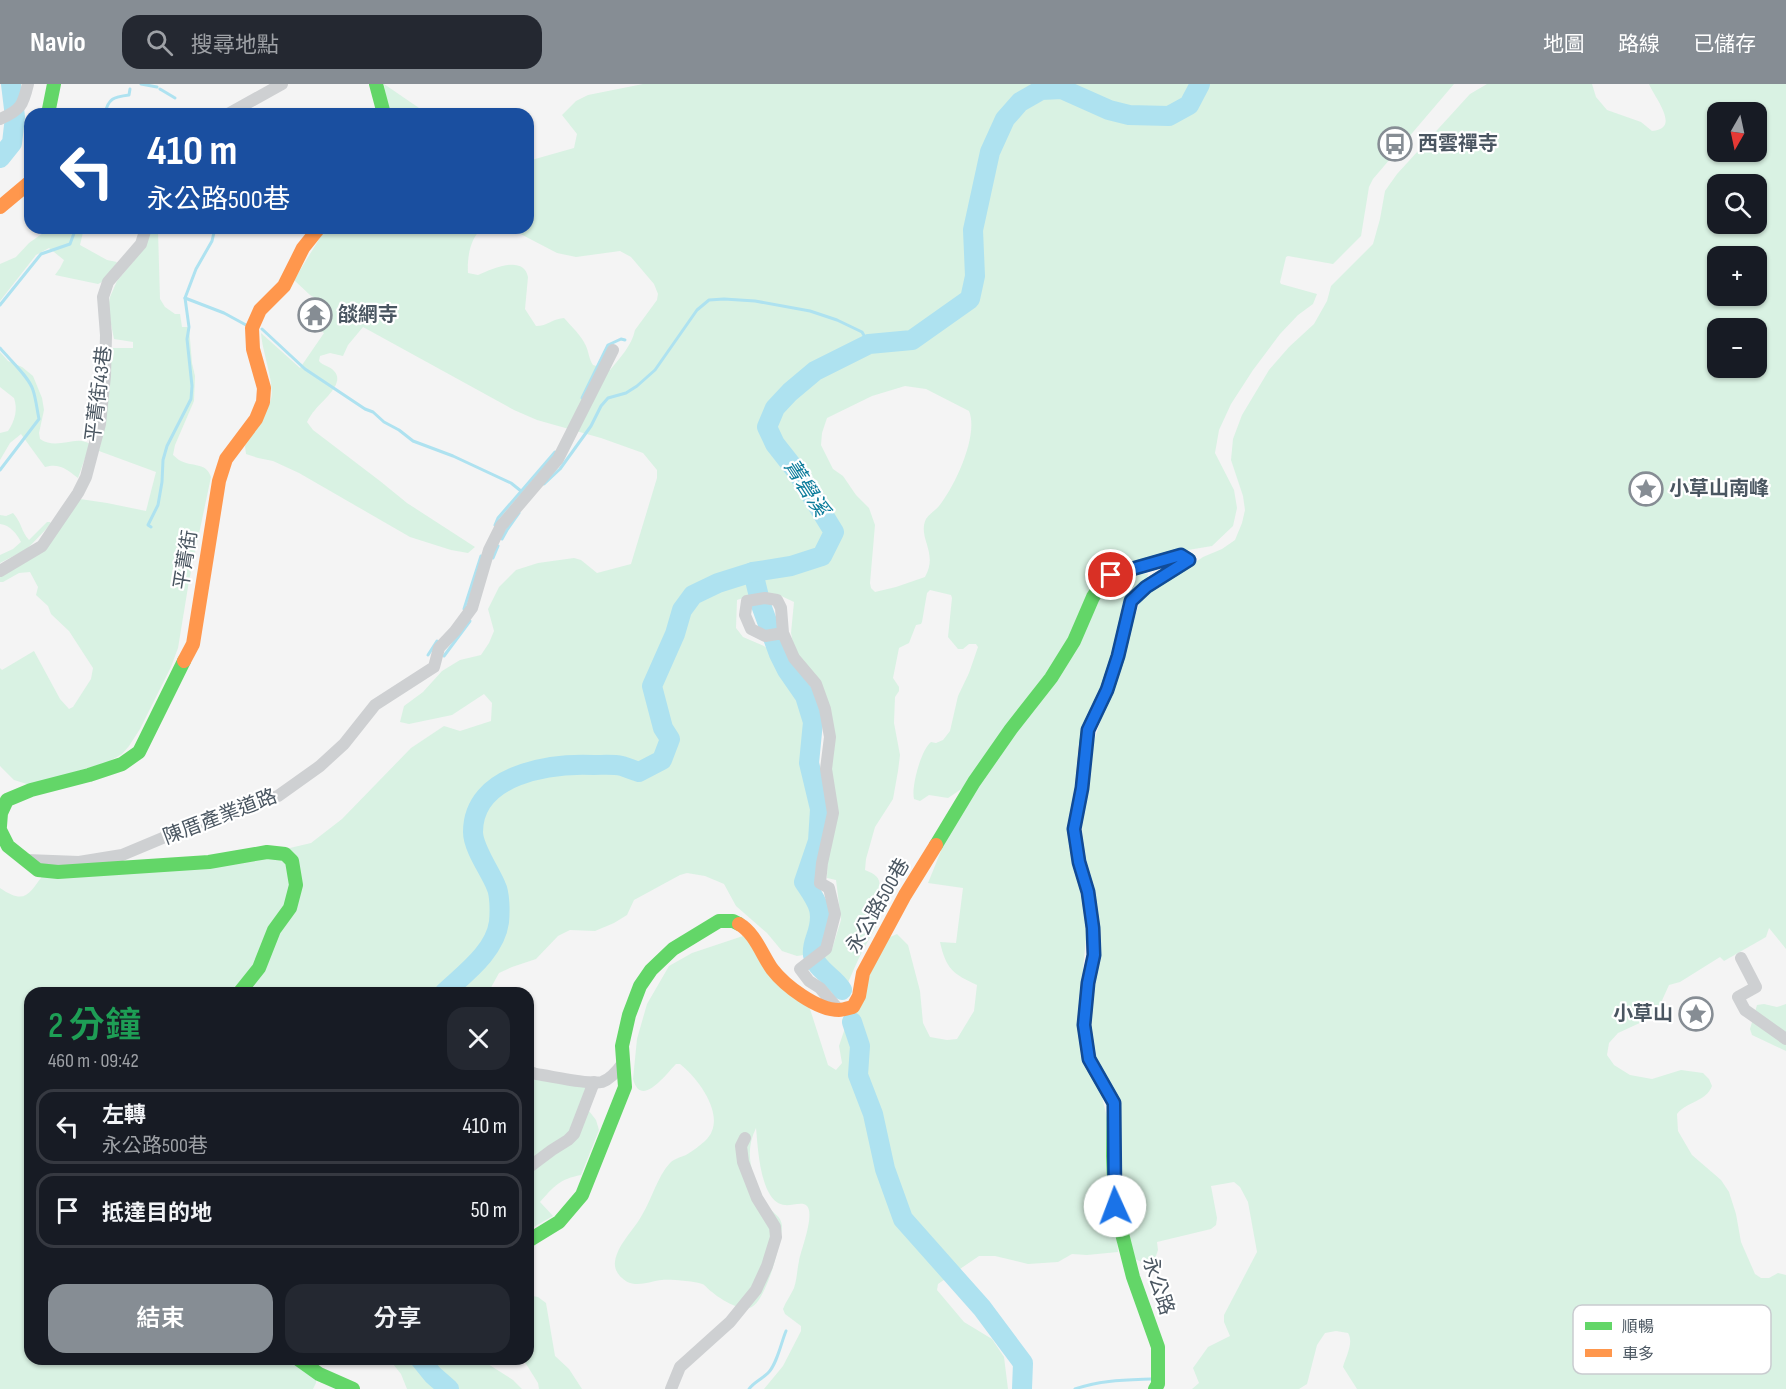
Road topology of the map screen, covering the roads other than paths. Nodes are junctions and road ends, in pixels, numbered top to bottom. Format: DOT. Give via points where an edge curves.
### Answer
graph roads {
  1 [pos="28,84"];
  2 [pos="54,84"];
  3 [pos="282,84"];
  4 [pos="376,84"];
  5 [pos="49,108"];
  6 [pos="239,108"];
  7 [pos="382,108"];
  8 [pos="0,119"];
  9 [pos="24,188"];
  10 [pos="0,207"];
  11 [pos="144,234"];
  12 [pos="314,234"];
  13 [pos="613,350"];
  14 [pos="1189,560"];
  15 [pos="0,571"];
  16 [pos="783,633"];
  17 [pos="0,828"];
  18 [pos="25,860"];
  19 [pos="1741,958"];
  20 [pos="244,987"];
  21 [pos="839,1010"];
  22 [pos="1786,1039"];
  23 [pos="623,1063"];
  24 [pos="534,1073"];
  25 [pos="594,1082"];
  26 [pos="745,1138"];
  27 [pos="534,1164"];
  28 [pos="534,1237"];
  29 [pos="306,1365"];
  30 [pos="352,1389"];
  31 [pos="671,1389"];
  32 [pos="1155,1389"];
  1 -- 8 [label="street" via="18,110"];
  2 -- 5 [label="street"];
  3 -- 6 [label="street"];
  4 -- 7 [label="street"];
  9 -- 10 [label="street"];
  11 -- 15 [label="street, 平菁街43巷" via="141,244 108,282 103,297 105,376 100,424 86,477 42,546"];
  12 -- 17 [label="street, 平菁街" via="284,286 260,310 252,328 253,349 264,388 263,402 256,419 226,459 202,579 194,644 148,736 139,752 122,764 7,800"];
  13 -- 18 [label="street, 陳厝產業道路" via="558,459 501,526 489,550 472,608 439,648 434,667 375,705 344,744 320,766 278,796 232,809 122,855 79,862"];
  14 -- 21 [label="street, 永公路500巷" via="1181,555 1111,575 1101,585 1052,678 974,782 904,895 863,973 853,1007"];
  14 -- 32 [label="street, 永公路" via="1131,601 1107,690 1088,730 1074,829 1093,928 1094,955 1084,1025 1089,1059 1114,1103 1115,1206 1133,1277 1158,1347"];
  16 -- 16 [label="street" via="777,600 747,601 751,629 765,636"];
  16 -- 21 [label="street" via="794,658 816,684 830,737 826,769 833,813 820,883 829,888 835,914 826,949 800,969"];
  17 -- 18 [label="street, 平菁街" via="8,846"];
  18 -- 20 [label="street, 平菁街" via="38,870 77,872 209,862 267,852 285,854 292,861 296,885 290,908 274,930 259,968"];
  19 -- 22 [label="street" via="1756,987 1738,997 1745,1010"];
  21 -- 23 [label="street" via="795,992 772,970 743,926 719,921 673,950 640,986 622,1046"];
  23 -- 25 [label="street" via="604,1082"];
  23 -- 28 [label="street" via="625,1088 582,1195 559,1222"];
  24 -- 25 [label="street"];
  25 -- 27 [label="street" via="574,1134"];
  26 -- 31 [label="street" via="742,1162 775,1227 776,1237 756,1290 730,1322 680,1367"];
  29 -- 30 [label="street"];
}
